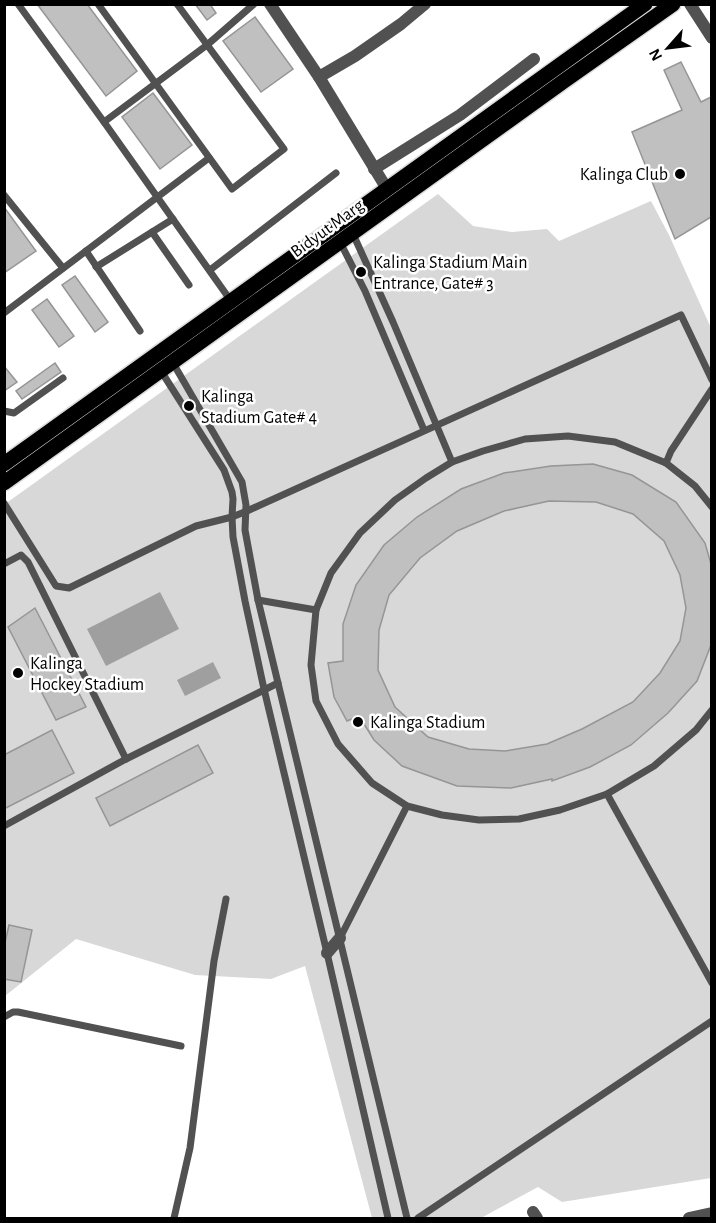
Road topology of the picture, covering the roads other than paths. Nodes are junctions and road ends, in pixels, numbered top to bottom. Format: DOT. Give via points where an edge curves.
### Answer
graph roads {
  1 [pos="18,4"];
  2 [pos="98,4"];
  3 [pos="177,4"];
  4 [pos="254,4"];
  5 [pos="270,4"];
  6 [pos="425,4"];
  7 [pos="645,4"];
  8 [pos="673,4"];
  9 [pos="690,4"];
  10 [pos="711,38"];
  11 [pos="207,45"];
  12 [pos="534,59"];
  13 [pos="318,77"];
  14 [pos="156,83"];
  15 [pos="104,122"];
  16 [pos="209,158"];
  17 [pos="374,170"];
  18 [pos="336,173"];
  19 [pos="387,189"];
  20 [pos="4,195"];
  21 [pos="158,198"];
  22 [pos="173,219"];
  23 [pos="152,232"];
  24 [pos="353,233"];
  25 [pos="340,242"];
  26 [pos="86,250"];
  27 [pos="96,267"];
  28 [pos="63,268"];
  29 [pos="210,270"];
  30 [pos="189,285"];
  31 [pos="231,301"];
  32 [pos="6,309"];
  33 [pos="140,331"];
  34 [pos="167,367"];
  35 [pos="63,378"];
  36 [pos="711,380"];
  37 [pos="711,389"];
  38 [pos="4,411"];
  39 [pos="436,425"];
  40 [pos="424,430"];
  41 [pos="452,462"];
  42 [pos="666,463"];
  43 [pos="4,464"];
  44 [pos="4,483"];
  45 [pos="4,503"];
  46 [pos="711,507"];
  47 [pos="247,512"];
  48 [pos="232,517"];
  49 [pos="4,564"];
  50 [pos="258,600"];
  51 [pos="316,610"];
  52 [pos="278,683"];
  53 [pos="264,689"];
  54 [pos="711,710"];
  55 [pos="126,759"];
  56 [pos="607,794"];
  57 [pos="407,806"];
  58 [pos="4,826"];
  59 [pos="226,900"];
  60 [pos="340,938"];
  61 [pos="327,953"];
  62 [pos="711,982"];
  63 [pos="4,1017"];
  64 [pos="711,1021"];
  65 [pos="181,1046"];
  66 [pos="711,1213"];
  67 [pos="174,1218"];
  68 [pos="388,1218"];
  69 [pos="408,1218"];
  70 [pos="418,1218"];
  71 [pos="689,1218"];
  1 -- 15 [label="lane"];
  2 -- 14 [label="lane"];
  3 -- 11 [label="lane"];
  4 -- 11 [label="lane"];
  5 -- 13 [label="street"];
  6 -- 13 [label="street" via="355,56"];
  7 -- 19 [label="main road, Bidyut Marg"];
  8 -- 24 [label="main road, Bidyut Marg"];
  9 -- 10 [label="street"];
  11 -- 14 [label="lane"];
  11 -- 16 [label="lane" via="284,149 232,189"];
  12 -- 17 [label="street" via="460,115"];
  13 -- 17 [label="street"];
  14 -- 15 [label="lane"];
  14 -- 16 [label="lane"];
  15 -- 21 [label="lane"];
  16 -- 21 [label="lane"];
  17 -- 19 [label="street"];
  18 -- 29 [label="lane"];
  19 -- 31 [label="main road, Bidyut Marg"];
  20 -- 28 [label="lane"];
  21 -- 22 [label="lane"];
  21 -- 26 [label="lane"];
  22 -- 23 [label="lane"];
  22 -- 29 [label="lane"];
  23 -- 27 [label="lane"];
  23 -- 30 [label="lane"];
  24 -- 25 [label="main road, Bidyut Marg"];
  24 -- 39 [label="lane"];
  25 -- 34 [label="main road, Bidyut Marg"];
  25 -- 40 [label="lane"];
  26 -- 27 [label="lane"];
  26 -- 28 [label="lane"];
  27 -- 33 [label="lane"];
  28 -- 32 [label="lane"];
  29 -- 31 [label="lane"];
  31 -- 43 [label="main road, Bidyut Marg"];
  34 -- 44 [label="main road, Bidyut Marg"];
  34 -- 47 [label="lane" via="242,482"];
  34 -- 48 [label="lane" via="230,484 234,499"];
  35 -- 38 [label="lane" via="15,413"];
  36 -- 39 [label="lane" via="681,315"];
  37 -- 42 [label="lane"];
  39 -- 40 [label="lane"];
  39 -- 41 [label="lane"];
  40 -- 47 [label="lane"];
  41 -- 42 [label="lane" via="525,439 568,436 615,442"];
  41 -- 51 [label="lane" via="394,500 360,533 331,573"];
  42 -- 46 [label="lane" via="695,486"];
  45 -- 48 [label="lane" via="56,586 69,588 196,526"];
  47 -- 48 [label="lane"];
  47 -- 50 [label="lane" via="245,530"];
  48 -- 53 [label="lane"];
  49 -- 55 [label="lane" via="21,555 28,562"];
  50 -- 51 [label="lane"];
  50 -- 52 [label="lane"];
  51 -- 57 [label="lane" via="311,664 316,701 338,744 365,776"];
  52 -- 53 [label="lane"];
  52 -- 60 [label="lane"];
  53 -- 55 [label="lane"];
  53 -- 61 [label="lane"];
  54 -- 56 [label="lane" via="696,730 654,766"];
  55 -- 58 [label="lane"];
  56 -- 57 [label="lane" via="519,819 470,819"];
  56 -- 62 [label="lane"];
  57 -- 60 [label="lane"];
  59 -- 67 [label="lane" via="214,961 190,1148"];
  60 -- 61 [label="street"];
  60 -- 69 [label="lane"];
  61 -- 68 [label="lane"];
  63 -- 65 [label="lane" via="18,1012"];
  64 -- 70 [label="lane"];
  66 -- 71 [label="street"];
}
